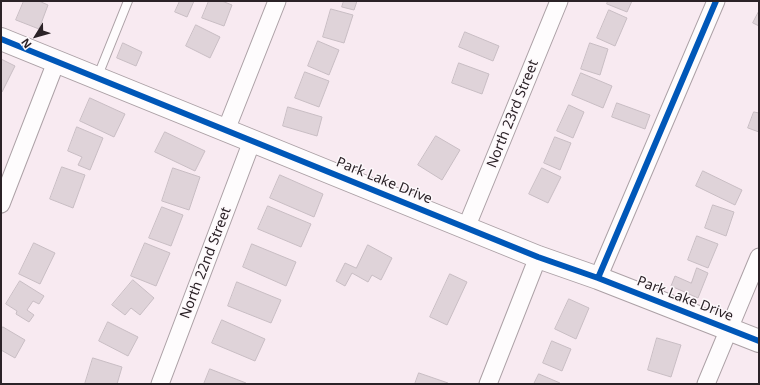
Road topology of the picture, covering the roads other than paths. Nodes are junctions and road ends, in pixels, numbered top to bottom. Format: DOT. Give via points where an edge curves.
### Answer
graph roads {
  1 [pos="128,1"];
  2 [pos="277,1"];
  3 [pos="559,1"];
  4 [pos="716,1"];
  5 [pos="1,39"];
  6 [pos="56,62"];
  7 [pos="97,78"];
  8 [pos="226,130"];
  9 [pos="252,141"];
  10 [pos="1,204"];
  11 [pos="466,228"];
  12 [pos="538,257"];
  13 [pos="759,257"];
  14 [pos="598,278"];
  15 [pos="730,329"];
  16 [pos="759,342"];
  17 [pos="160,384"];
  18 [pos="488,384"];
  19 [pos="706,384"];
  1 -- 7 [label="lane"];
  2 -- 8 [label="street"];
  3 -- 11 [label="street, North 23rd Street"];
  4 -- 14 [label="street"];
  5 -- 6 [label="street, Park Lake Drive"];
  6 -- 7 [label="street, Park Lake Drive"];
  6 -- 10 [label="street"];
  7 -- 8 [label="street, Park Lake Drive"];
  8 -- 9 [label="street, Park Lake Drive"];
  9 -- 11 [label="street, Park Lake Drive"];
  9 -- 17 [label="street, North 22nd Street"];
  11 -- 12 [label="street, Park Lake Drive"];
  12 -- 14 [label="street, Park Lake Drive"];
  12 -- 18 [label="street"];
  13 -- 15 [label="street"];
  14 -- 15 [label="street, Park Lake Drive"];
  15 -- 16 [label="street, Park Lake Drive"];
  15 -- 19 [label="street"];
}
